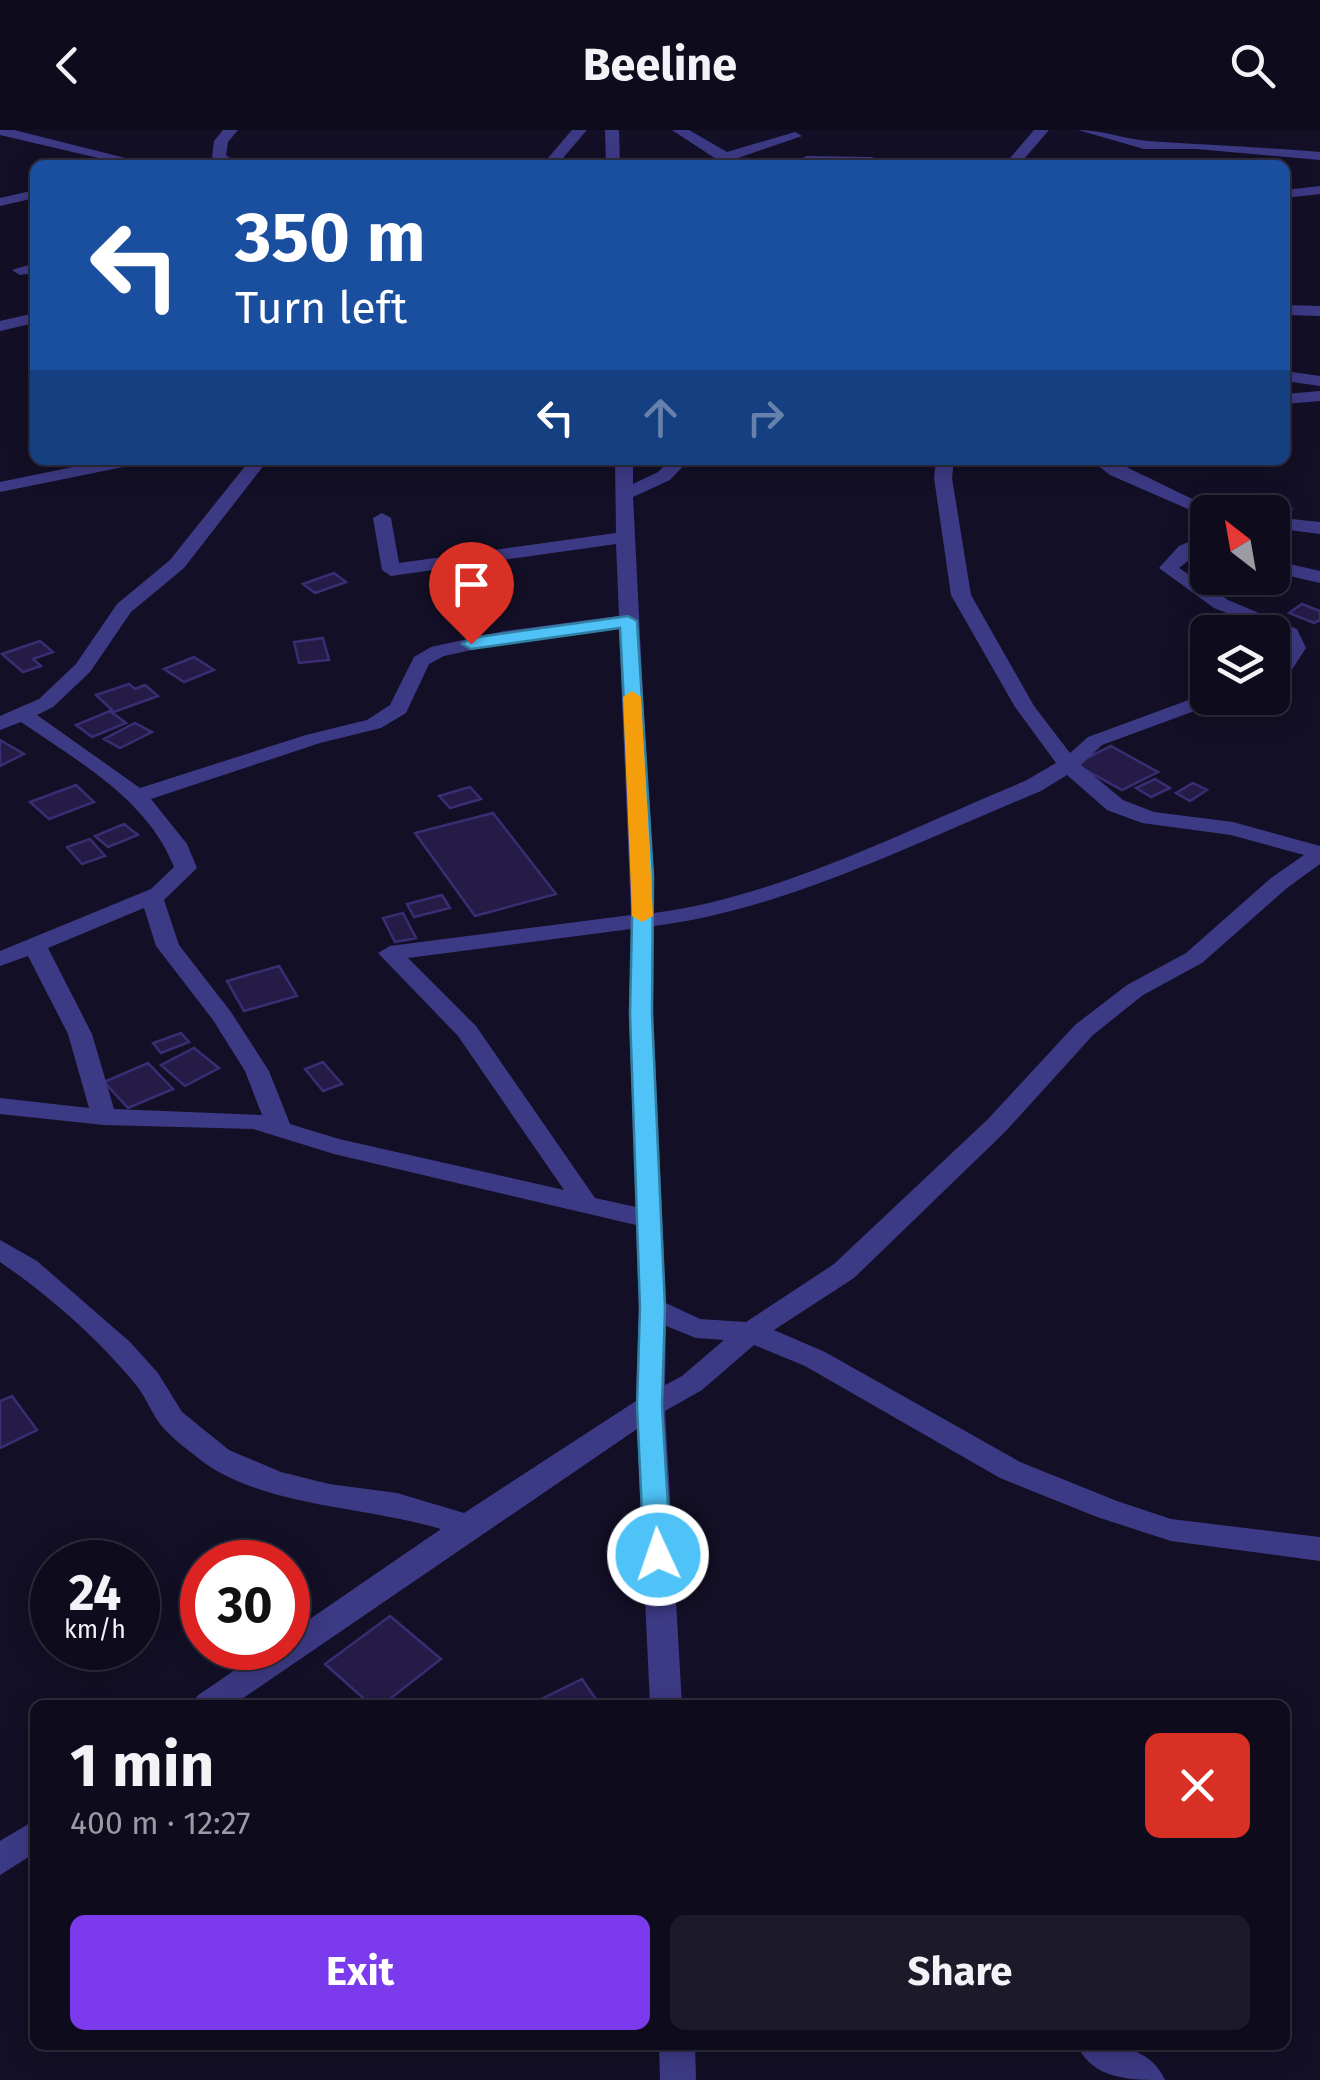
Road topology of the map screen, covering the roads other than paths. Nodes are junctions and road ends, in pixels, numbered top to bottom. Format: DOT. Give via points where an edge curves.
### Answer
graph roads {
  1 [pos="231,130"];
  2 [pos="580,130"];
  3 [pos="612,130"];
  4 [pos="679,130"];
  5 [pos="754,130"];
  6 [pos="1040,130"];
  7 [pos="1084,130"];
  8 [pos="0,131"];
  9 [pos="56,136"];
  10 [pos="794,136"];
  11 [pos="769,144"];
  12 [pos="1320,156"];
  13 [pos="724,158"];
  14 [pos="130,160"];
  15 [pos="224,160"];
  16 [pos="554,160"];
  17 [pos="613,160"];
  18 [pos="728,160"];
  19 [pos="1015,160"];
  20 [pos="1320,190"];
  21 [pos="1290,193"];
  22 [pos="30,195"];
  23 [pos="0,202"];
  24 [pos="1290,310"];
  25 [pos="1320,311"];
  26 [pos="30,319"];
  27 [pos="0,326"];
  28 [pos="1290,377"];
  29 [pos="1320,381"];
  30 [pos="1320,396"];
  31 [pos="1290,398"];
  32 [pos="108,465"];
  33 [pos="255,465"];
  34 [pos="624,465"];
  35 [pos="675,465"];
  36 [pos="945,465"];
  37 [pos="1110,465"];
  38 [pos="0,487"];
  39 [pos="624,495"];
  40 [pos="1182,503"];
  41 [pos="1190,506"];
  42 [pos="382,518"];
  43 [pos="1290,524"];
  44 [pos="1190,526"];
  45 [pos="1320,528"];
  46 [pos="625,537"];
  47 [pos="1190,552"];
  48 [pos="1290,570"];
  49 [pos="1320,576"];
  50 [pos="1190,584"];
  51 [pos="1208,595"];
  52 [pos="1245,615"];
  53 [pos="628,621"];
  54 [pos="1290,634"];
  55 [pos="1320,657"];
  56 [pos="1290,663"];
  57 [pos="1290,666"];
  58 [pos="1190,706"];
  59 [pos="22,714"];
  60 [pos="0,724"];
  61 [pos="1068,765"];
  62 [pos="135,797"];
  63 [pos="1320,854"];
  64 [pos="152,897"];
  65 [pos="642,921"];
  66 [pos="34,944"];
  67 [pos="0,959"];
  68 [pos="0,1106"];
  69 [pos="104,1117"];
  70 [pos="280,1128"];
  71 [pos="585,1202"];
  72 [pos="650,1218"];
  73 [pos="0,1250"];
  74 [pos="652,1308"];
  75 [pos="752,1332"];
  76 [pos="650,1406"];
  77 [pos="468,1526"];
  78 [pos="1320,1549"];
  79 [pos="215,1700"];
  80 [pos="666,1700"];
  81 [pos="30,1838"];
  82 [pos="0,1860"];
  83 [pos="677,2050"];
  84 [pos="1103,2050"];
  85 [pos="678,2080"];
  86 [pos="1148,2080"];
  1 -- 15 [label="street" via="221,141"];
  2 -- 16 [label="street"];
  3 -- 17 [label="street"];
  4 -- 13 [label="street"];
  5 -- 11 [label="street"];
  6 -- 19 [label="street"];
  7 -- 12 [label="street" via="1144,146"];
  8 -- 9 [label="street"];
  9 -- 14 [label="street"];
  10 -- 11 [label="street"];
  11 -- 13 [label="street"];
  13 -- 18 [label="street"];
  20 -- 21 [label="street"];
  22 -- 23 [label="street"];
  24 -- 25 [label="street"];
  26 -- 27 [label="street"];
  28 -- 29 [label="street"];
  30 -- 31 [label="street"];
  32 -- 38 [label="street"];
  33 -- 59 [label="street" via="177,564 124,608 83,668 46,703"];
  34 -- 39 [label="street"];
  35 -- 39 [label="street"];
  36 -- 61 [label="street" via="961,595 1025,707"];
  37 -- 40 [label="street"];
  39 -- 46 [label="street"];
  40 -- 41 [label="street"];
  40 -- 44 [label="street"];
  42 -- 46 [label="street" via="391,570"];
  43 -- 45 [label="street"];
  46 -- 53 [label="street"];
  47 -- 50 [label="street" via="1168,568"];
  48 -- 49 [label="street"];
  51 -- 52 [label="street"];
  53 -- 62 [label="street" via="438,651 420,661 400,709 374,724"];
  53 -- 65 [label="street"];
  54 -- 56 [label="street" via="1297,648"];
  55 -- 57 [label="street"];
  58 -- 61 [label="street" via="1095,741"];
  59 -- 60 [label="street"];
  59 -- 62 [label="street" via="118,777"];
  61 -- 63 [label="street" via="1116,804 1150,818 1234,829"];
  61 -- 65 [label="street" via="1033,786 826,871 704,914"];
  62 -- 64 [label="street" via="180,847 186,868"];
  63 -- 75 [label="street" via="1194,958 1135,990 1084,1030 997,1125 844,1271"];
  64 -- 66 [label="street"];
  64 -- 70 [label="street" via="168,946 257,1071"];
  65 -- 71 [label="street" via="390,953 467,1031"];
  65 -- 72 [label="street"];
  66 -- 67 [label="street"];
  66 -- 69 [label="street" via="80,1034"];
  68 -- 69 [label="street"];
  69 -- 70 [label="street" via="254,1120"];
  70 -- 71 [label="street"];
  71 -- 72 [label="street"];
  72 -- 74 [label="street"];
  73 -- 77 [label="street" via="120,1349 172,1418 219,1458 274,1481 397,1504"];
  74 -- 75 [label="street" via="696,1328"];
  74 -- 76 [label="street"];
  75 -- 76 [label="street" via="692,1383"];
  75 -- 78 [label="street" via="815,1360 1010,1470 1107,1509 1171,1530"];
  76 -- 77 [label="street"];
  76 -- 80 [label="street"];
  77 -- 79 [label="street"];
  81 -- 82 [label="street"];
  83 -- 85 [label="street"];
  84 -- 86 [label="street"];
}
